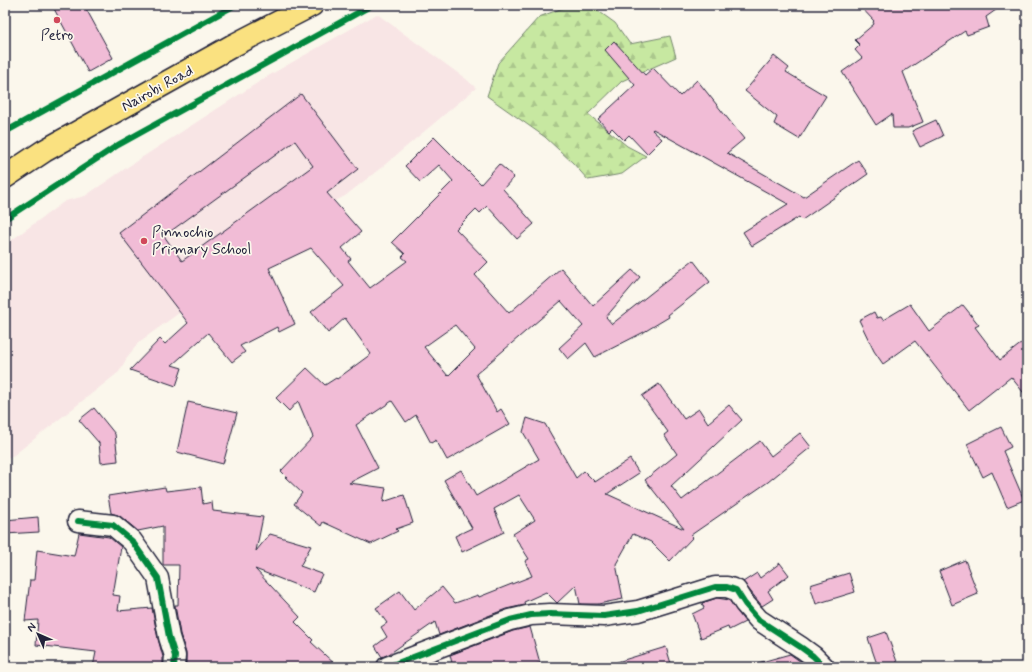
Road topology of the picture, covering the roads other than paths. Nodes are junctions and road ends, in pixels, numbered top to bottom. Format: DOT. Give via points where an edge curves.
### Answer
graph roads {
  1 [pos="298,5"];
  2 [pos="312,5"];
  3 [pos="5,165"];
  4 [pos="5,177"];
  5 [pos="78,521"];
  6 [pos="174,667"];
  7 [pos="387,667"];
  8 [pos="824,667"];
  1 -- 3 [label="highway, Nairobi Road" via="176,69"];
  2 -- 4 [label="highway, Nairobi Road" via="232,46 58,144"];
  5 -- 6 [label="street" via="113,525 132,541 158,578 175,656"];
  7 -- 8 [label="street" via="510,620 550,614 604,616 624,613 715,587 736,590 759,620 802,648"];
}
